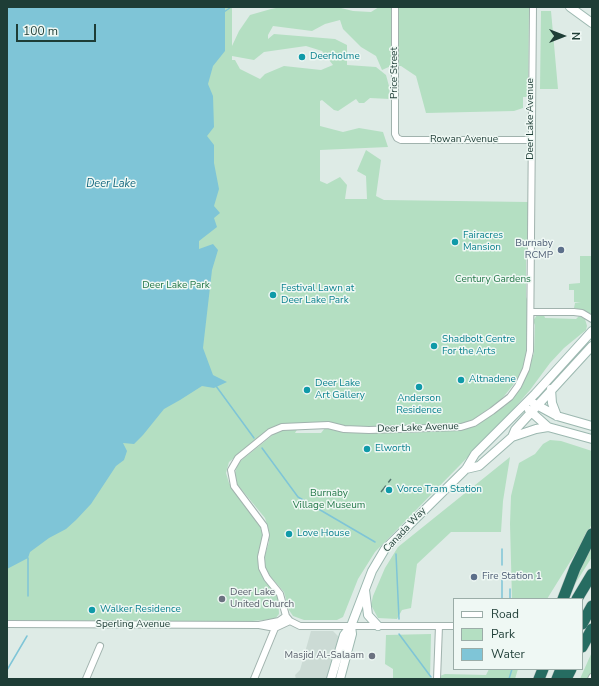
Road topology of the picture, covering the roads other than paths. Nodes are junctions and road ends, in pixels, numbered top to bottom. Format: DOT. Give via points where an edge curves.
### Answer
graph roads {
  1 [pos="396,7"];
  2 [pos="533,7"];
  3 [pos="570,7"];
  4 [pos="592,23"];
  5 [pos="397,138"];
  6 [pos="531,140"];
  7 [pos="531,312"];
  8 [pos="592,319"];
  9 [pos="592,331"];
  10 [pos="592,346"];
  11 [pos="551,389"];
  12 [pos="527,403"];
  13 [pos="535,409"];
  14 [pos="557,416"];
  15 [pos="592,426"];
  16 [pos="548,428"];
  17 [pos="512,437"];
  18 [pos="592,439"];
  19 [pos="466,469"];
  20 [pos="592,534"];
  21 [pos="592,574"];
  22 [pos="365,589"];
  23 [pos="563,598"];
  24 [pos="578,598"];
  25 [pos="592,606"];
  26 [pos="288,618"];
  27 [pos="583,622"];
  28 [pos="7,624"];
  29 [pos="259,625"];
  30 [pos="351,626"];
  31 [pos="378,626"];
  32 [pos="439,626"];
  33 [pos="453,626"];
  34 [pos="275,628"];
  35 [pos="592,629"];
  36 [pos="583,645"];
  37 [pos="100,646"];
  38 [pos="542,670"];
  39 [pos="570,670"];
  40 [pos="86,679"];
  41 [pos="254,679"];
  42 [pos="331,679"];
  43 [pos="340,679"];
  44 [pos="437,679"];
  45 [pos="538,679"];
  46 [pos="566,679"];
  1 -- 5 [label="street, Price Street"];
  2 -- 6 [label="street, Deer Lake Avenue"];
  3 -- 4 [label="main road"];
  5 -- 6 [label="street, Rowan Avenue"];
  6 -- 7 [label="street, Deer Lake Avenue"];
  7 -- 8 [label="street" via="574,312"];
  7 -- 26 [label="street, Deer Lake Avenue" via="530,351 523,377 506,400 474,423 454,428 369,430 344,429 328,425 289,426 270,432 235,462 231,470 232,482 264,526 266,535 261,557 262,568 280,594"];
  9 -- 12 [label="main road, Canada Way"];
  10 -- 11 [label="main road, Canada Way"];
  11 -- 13 [label="main road, Canada Way"];
  11 -- 14 [label="main road" via="552,403"];
  12 -- 13 [label="main road"];
  12 -- 19 [label="main road, Canada Way" via="475,454"];
  13 -- 14 [label="main road"];
  13 -- 16 [label="main road"];
  13 -- 17 [label="main road, Canada Way" via="515,430"];
  14 -- 15 [label="main road"];
  16 -- 17 [label="main road" via="536,428"];
  16 -- 18 [label="main road"];
  17 -- 19 [label="main road, Canada Way" via="479,466"];
  19 -- 22 [label="main road, Canada Way" via="386,549 372,571"];
  20 -- 23 [label="highway"];
  21 -- 24 [label="highway"];
  22 -- 30 [label="main road, Canada Way"];
  22 -- 31 [label="main road" via="368,615"];
  25 -- 27 [label="highway"];
  26 -- 29 [label="street, Sperling Avenue"];
  26 -- 30 [label="street" via="300,626"];
  26 -- 34 [label="street"];
  28 -- 29 [label="street, Sperling Avenue"];
  29 -- 34 [label="street, Sperling Avenue"];
  30 -- 31 [label="street"];
  30 -- 42 [label="main road, Canada Way" via="344,635"];
  30 -- 43 [label="main road, Canada Way" via="351,637"];
  31 -- 32 [label="street"];
  32 -- 33 [label="street"];
  32 -- 44 [label="street"];
  34 -- 41 [label="street"];
  35 -- 36 [label="highway"];
  37 -- 40 [label="street"];
  38 -- 45 [label="highway"];
  39 -- 46 [label="highway"];
}
